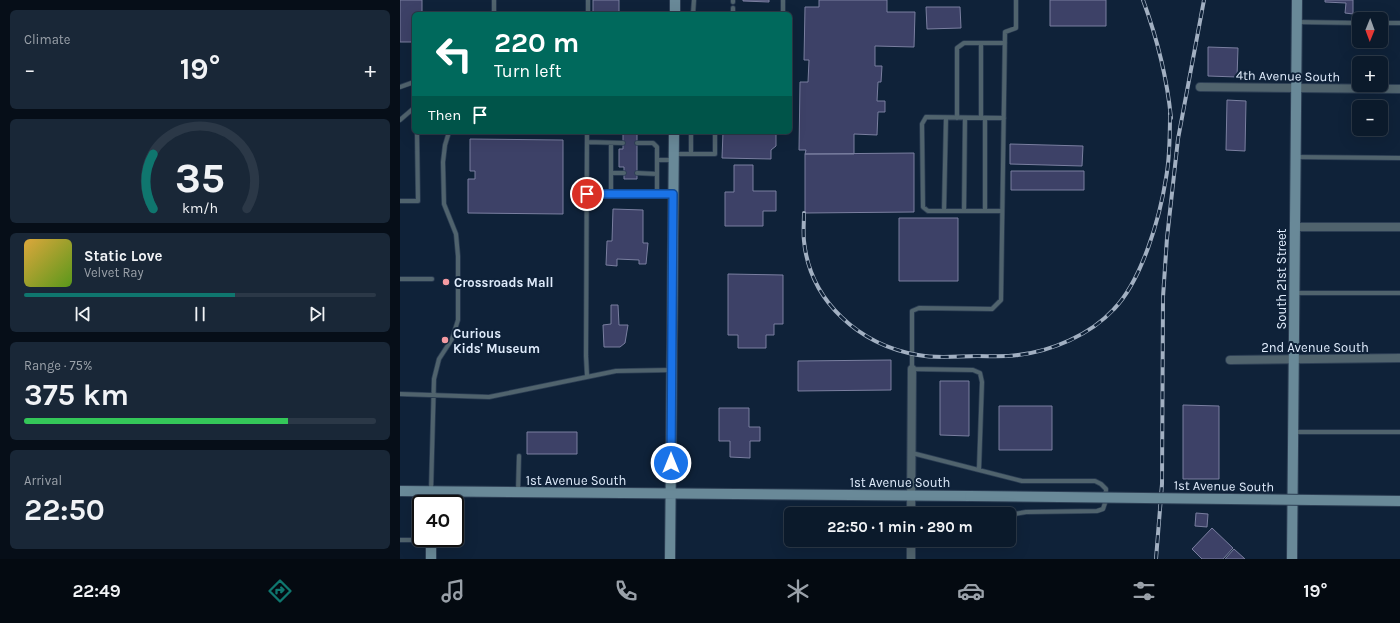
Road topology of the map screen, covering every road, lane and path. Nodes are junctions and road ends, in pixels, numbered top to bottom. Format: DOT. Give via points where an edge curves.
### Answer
graph roads {
  1 [pos="494,0"];
  2 [pos="588,0"];
  3 [pos="675,0"];
  4 [pos="694,0"];
  5 [pos="783,0"];
  6 [pos="1016,0"];
  7 [pos="1296,0"];
  8 [pos="733,8"];
  9 [pos="494,12"];
  10 [pos="588,12"];
  11 [pos="675,12"];
  12 [pos="693,12"];
  13 [pos="733,12"];
  14 [pos="783,12"];
  15 [pos="1296,22"];
  16 [pos="1352,23"];
  17 [pos="1388,23"];
  18 [pos="1400,23"];
  19 [pos="981,43"];
  20 [pos="1005,43"];
  21 [pos="412,83"];
  22 [pos="400,87"];
  23 [pos="1200,87"];
  24 [pos="1296,88"];
  25 [pos="1400,89"];
  26 [pos="412,110"];
  27 [pos="946,118"];
  28 [pos="957,118"];
  29 [pos="965,118"];
  30 [pos="983,118"];
  31 [pos="1004,118"];
  32 [pos="400,120"];
  33 [pos="417,134"];
  34 [pos="448,134"];
  35 [pos="587,134"];
  36 [pos="674,134"];
  37 [pos="691,134"];
  38 [pos="715,134"];
  39 [pos="587,142"];
  40 [pos="612,143"];
  41 [pos="623,143"];
  42 [pos="637,143"];
  43 [pos="691,154"];
  44 [pos="673,157"];
  45 [pos="1295,157"];
  46 [pos="1400,158"];
  47 [pos="657,160"];
  48 [pos="611,173"];
  49 [pos="624,173"];
  50 [pos="637,174"];
  51 [pos="657,174"];
  52 [pos="587,194"];
  53 [pos="611,194"];
  54 [pos="657,194"];
  55 [pos="673,194"];
  56 [pos="400,202"];
  57 [pos="944,211"];
  58 [pos="964,211"];
  59 [pos="985,211"];
  60 [pos="1002,211"];
  61 [pos="1294,227"];
  62 [pos="1400,227"];
  63 [pos="400,279"];
  64 [pos="432,279"];
  65 [pos="1294,293"];
  66 [pos="1400,293"];
  67 [pos="1294,358"];
  68 [pos="1400,358"];
  69 [pos="1230,360"];
  70 [pos="912,369"];
  71 [pos="672,370"];
  72 [pos="587,375"];
  73 [pos="400,394"];
  74 [pos="434,394"];
  75 [pos="1293,432"];
  76 [pos="1400,432"];
  77 [pos="911,453"];
  78 [pos="518,456"];
  79 [pos="979,469"];
  80 [pos="400,491"];
  81 [pos="431,492"];
  82 [pos="518,492"];
  83 [pos="670,493"];
  84 [pos="911,496"];
  85 [pos="1400,500"];
  86 [pos="911,507"];
  87 [pos="1016,514"];
  88 [pos="400,540"];
  89 [pos="412,540"];
  90 [pos="431,547"];
  91 [pos="911,547"];
  92 [pos="430,559"];
  93 [pos="670,559"];
  94 [pos="911,559"];
  95 [pos="1292,559"];
  1 -- 9 [label="lane"];
  2 -- 10 [label="lane"];
  3 -- 11 [label="main road"];
  4 -- 12 [label="lane"];
  5 -- 14 [label="lane"];
  6 -- 20 [label="lane" via="1016,28 1005,32"];
  7 -- 15 [label="main road, South 21st Street"];
  8 -- 13 [label="lane"];
  15 -- 16 [label="lane"];
  15 -- 24 [label="main road, South 21st Street"];
  17 -- 18 [label="lane"];
  19 -- 20 [label="lane"];
  19 -- 28 [label="lane" via="964,43 957,48"];
  19 -- 30 [label="lane"];
  20 -- 31 [label="lane"];
  21 -- 22 [label="lane"];
  23 -- 24 [label="street, 4th Avenue South"];
  24 -- 25 [label="street, 4th Avenue South"];
  24 -- 45 [label="main road, South 21st Street"];
  26 -- 32 [label="lane"];
  27 -- 28 [label="lane"];
  27 -- 57 [label="lane"];
  27 -- 57 [label="lane" via="926,118 922,124 923,207 928,211"];
  28 -- 29 [label="lane"];
  29 -- 30 [label="lane"];
  29 -- 58 [label="lane"];
  30 -- 31 [label="lane"];
  30 -- 59 [label="lane"];
  31 -- 60 [label="lane"];
  33 -- 56 [label="lane" via="418,201"];
  34 -- 74 [label="lane" via="443,162 444,204 456,234 458,320 452,339 439,359 434,379"];
  35 -- 39 [label="lane"];
  36 -- 44 [label="main road"];
  37 -- 43 [label="lane"];
  38 -- 43 [label="lane" via="715,154"];
  39 -- 40 [label="lane"];
  39 -- 52 [label="lane"];
  40 -- 41 [label="lane"];
  40 -- 48 [label="lane"];
  42 -- 47 [label="lane" via="653,143 657,147"];
  43 -- 44 [label="lane"];
  44 -- 47 [label="lane"];
  44 -- 55 [label="main road"];
  45 -- 46 [label="lane"];
  45 -- 61 [label="main road, South 21st Street"];
  47 -- 51 [label="lane"];
  48 -- 49 [label="lane"];
  48 -- 53 [label="lane"];
  50 -- 51 [label="lane"];
  51 -- 54 [label="lane"];
  52 -- 53 [label="lane"];
  52 -- 72 [label="lane"];
  53 -- 54 [label="lane"];
  54 -- 55 [label="lane"];
  55 -- 71 [label="main road"];
  57 -- 58 [label="lane"];
  58 -- 59 [label="lane"];
  59 -- 60 [label="lane"];
  60 -- 70 [label="lane" via="1001,300 992,309 919,308 912,311"];
  61 -- 62 [label="street"];
  61 -- 65 [label="main road, South 21st Street"];
  63 -- 64 [label="lane"];
  65 -- 66 [label="lane"];
  65 -- 67 [label="main road, South 21st Street"];
  67 -- 68 [label="street, 2nd Avenue South"];
  67 -- 69 [label="street, 2nd Avenue South"];
  67 -- 75 [label="main road, South 21st Street"];
  70 -- 77 [label="street"];
  70 -- 79 [label="lane" via="973,370 980,373 982,382"];
  71 -- 72 [label="lane" via="616,370"];
  71 -- 83 [label="main road"];
  72 -- 74 [label="lane" via="489,397"];
  73 -- 74 [label="lane"];
  74 -- 81 [label="lane"];
  75 -- 76 [label="lane"];
  75 -- 95 [label="main road, South 21st Street"];
  77 -- 79 [label="lane"];
  77 -- 84 [label="street"];
  78 -- 82 [label="lane"];
  79 -- 87 [label="lane" via="1022,481 1095,481 1106,489 1103,509 1097,511"];
  80 -- 81 [label="main road, 1st Avenue South"];
  81 -- 82 [label="main road, 1st Avenue South"];
  82 -- 83 [label="main road, 1st Avenue South"];
  83 -- 84 [label="main road, 1st Avenue South"];
  83 -- 93 [label="main road"];
  84 -- 85 [label="main road, 1st Avenue South, bridge"];
  84 -- 86 [label="street"];
  88 -- 89 [label="lane"];
  90 -- 92 [label="main road"];
  91 -- 94 [label="street"];
}
